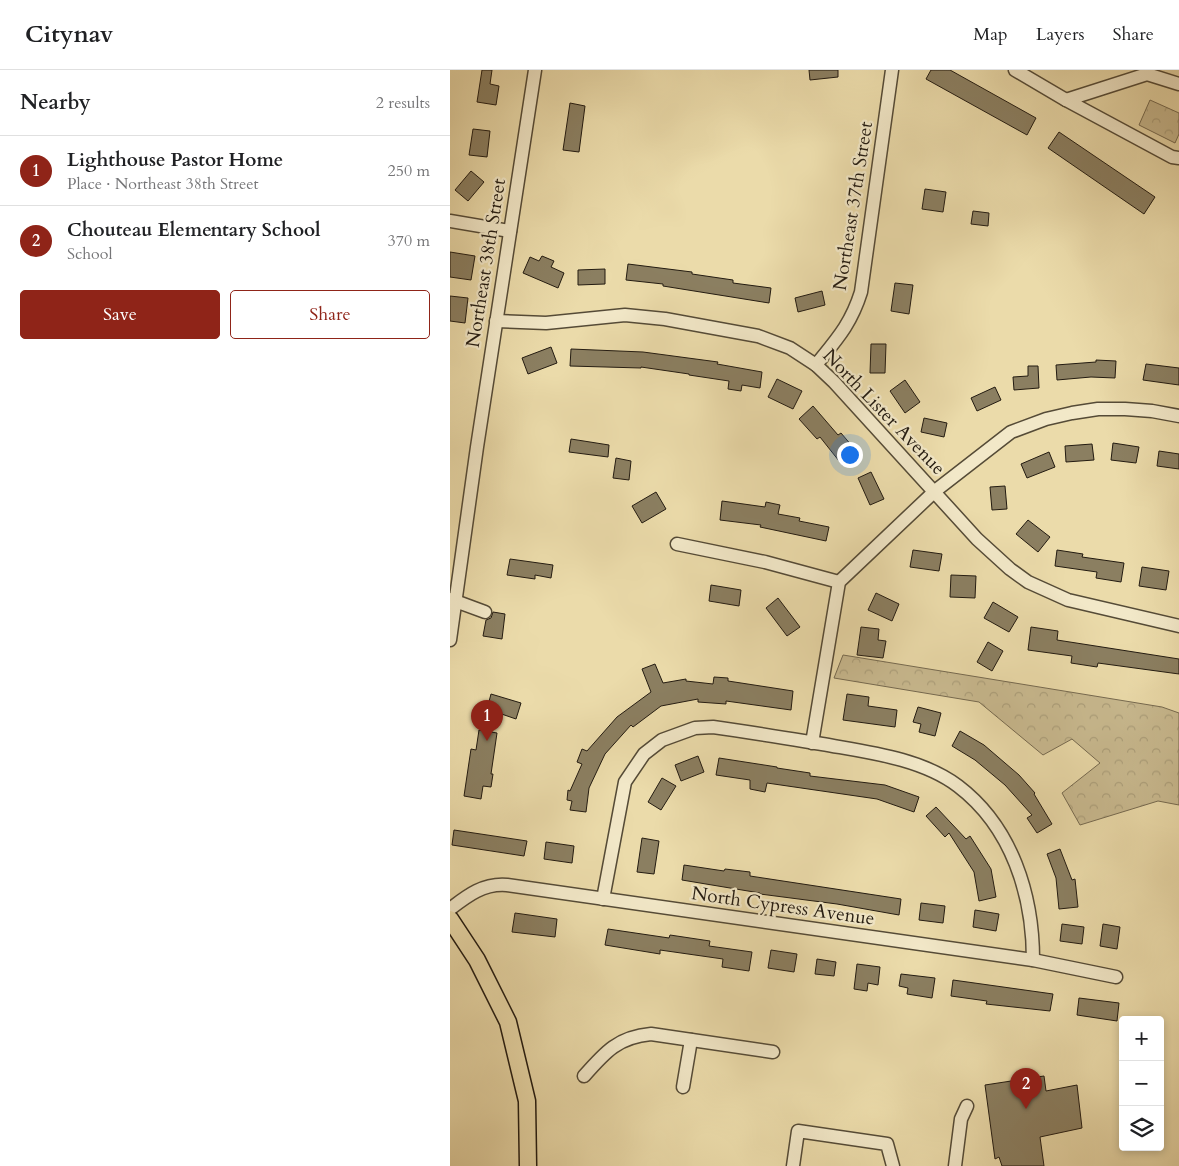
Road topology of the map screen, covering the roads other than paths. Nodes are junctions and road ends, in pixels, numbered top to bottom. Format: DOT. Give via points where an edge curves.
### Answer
graph roads {
  1 [pos="535,70"];
  2 [pos="892,70"];
  3 [pos="1015,70"];
  4 [pos="1179,84"];
  5 [pos="1066,100"];
  6 [pos="1179,158"];
  7 [pos="450,222"];
  8 [pos="510,231"];
  9 [pos="496,322"];
  10 [pos="816,366"];
  11 [pos="1179,416"];
  12 [pos="935,491"];
  13 [pos="677,544"];
  14 [pos="839,582"];
  15 [pos="453,600"];
  16 [pos="485,612"];
  17 [pos="1179,626"];
  18 [pos="450,640"];
  19 [pos="812,743"];
  20 [pos="603,899"];
  21 [pos="450,909"];
  22 [pos="450,919"];
  23 [pos="1033,960"];
  24 [pos="1116,977"];
  25 [pos="691,1040"];
  26 [pos="772,1052"];
  27 [pos="584,1076"];
  28 [pos="683,1087"];
  29 [pos="966,1106"];
  30 [pos="528,1166"];
  31 [pos="793,1166"];
  32 [pos="893,1166"];
  33 [pos="955,1166"];
  1 -- 8 [label="street, Northeast 38th Street"];
  2 -- 10 [label="street, Northeast 37th Street" via="861,292 844,330"];
  3 -- 5 [label="street"];
  4 -- 5 [label="street" via="1146,74"];
  5 -- 6 [label="street"];
  7 -- 8 [label="street"];
  8 -- 9 [label="street, Northeast 38th Street"];
  9 -- 10 [label="street, North Lister Avenue" via="546,323 625,315 665,319 758,336 790,348"];
  9 -- 15 [label="street, Northeast 38th Street"];
  10 -- 12 [label="street, North Lister Avenue" via="854,402"];
  11 -- 12 [label="street" via="1107,409 1046,419 1012,432"];
  12 -- 14 [label="street"];
  12 -- 17 [label="street, North Lister Avenue" via="992,555 1028,582 1076,602"];
  13 -- 14 [label="street" via="765,562"];
  14 -- 19 [label="street"];
  15 -- 16 [label="street"];
  15 -- 18 [label="street, Northeast 38th Street"];
  19 -- 20 [label="street" via="713,726 695,728 662,740 644,754 625,782"];
  19 -- 23 [label="street" via="893,757 957,785 979,805 998,829 1018,867 1030,913"];
  20 -- 21 [label="street, North Cypress Avenue" via="498,884 472,893"];
  20 -- 23 [label="street, North Cypress Avenue"];
  22 -- 30 [label="main road" via="477,960 508,1022 527,1101"];
  23 -- 24 [label="street, North Cypress Avenue"];
  25 -- 26 [label="street"];
  25 -- 27 [label="street" via="651,1034 618,1042"];
  25 -- 28 [label="street"];
  29 -- 33 [label="street" via="961,1119"];
  31 -- 32 [label="street" via="798,1131 887,1144"];
}
